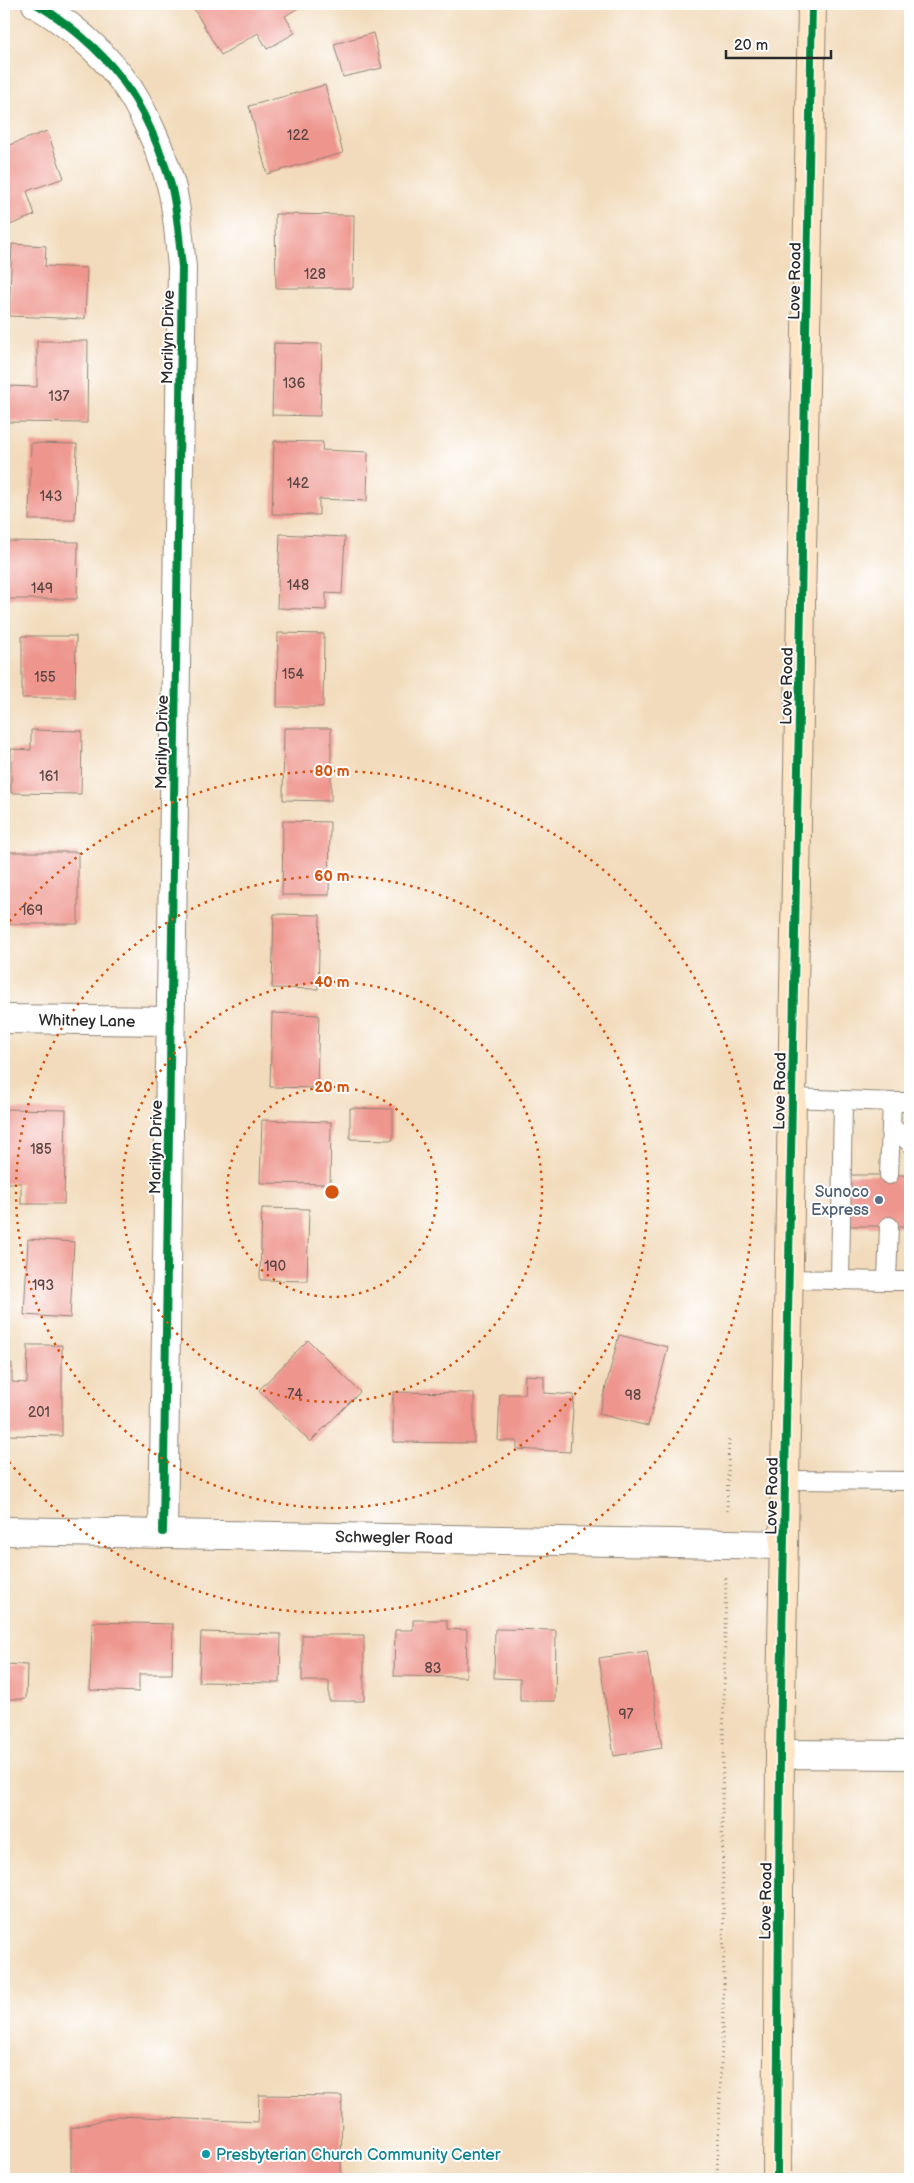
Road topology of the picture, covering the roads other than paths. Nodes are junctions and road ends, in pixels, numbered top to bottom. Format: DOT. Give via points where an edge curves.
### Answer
graph roads {
  1 [pos="36,4"];
  2 [pos="812,4"];
  3 [pos="4,1019"];
  4 [pos="170,1021"];
  5 [pos="792,1098"];
  6 [pos="843,1100"];
  7 [pos="892,1102"];
  8 [pos="910,1102"];
  9 [pos="890,1126"];
  10 [pos="910,1143"];
  11 [pos="889,1175"];
  12 [pos="889,1226"];
  13 [pos="789,1279"];
  14 [pos="840,1281"];
  15 [pos="888,1281"];
  16 [pos="910,1281"];
  17 [pos="785,1480"];
  18 [pos="910,1480"];
  19 [pos="4,1531"];
  20 [pos="162,1532"];
  21 [pos="784,1545"];
  22 [pos="780,1754"];
  23 [pos="910,1755"];
  24 [pos="777,2179"];
  1 -- 4 [label="street, Marilyn Drive" via="88,43 122,78 155,137 173,195 182,268"];
  2 -- 5 [label="street, Love Road"];
  3 -- 4 [label="street, Whitney Lane"];
  4 -- 20 [label="street, Marilyn Drive"];
  5 -- 6 [label="lane"];
  5 -- 13 [label="street, Love Road"];
  6 -- 7 [label="lane"];
  6 -- 14 [label="lane"];
  7 -- 8 [label="lane"];
  7 -- 9 [label="lane"];
  9 -- 10 [label="lane"];
  9 -- 11 [label="lane"];
  12 -- 15 [label="lane"];
  13 -- 14 [label="lane"];
  13 -- 17 [label="street, Love Road"];
  14 -- 15 [label="lane"];
  15 -- 16 [label="lane"];
  17 -- 18 [label="lane"];
  17 -- 21 [label="street, Love Road"];
  19 -- 20 [label="street, Schwegler Road"];
  20 -- 21 [label="street, Schwegler Road"];
  21 -- 22 [label="street, Love Road"];
  22 -- 23 [label="street"];
  22 -- 24 [label="street, Love Road"];
}
